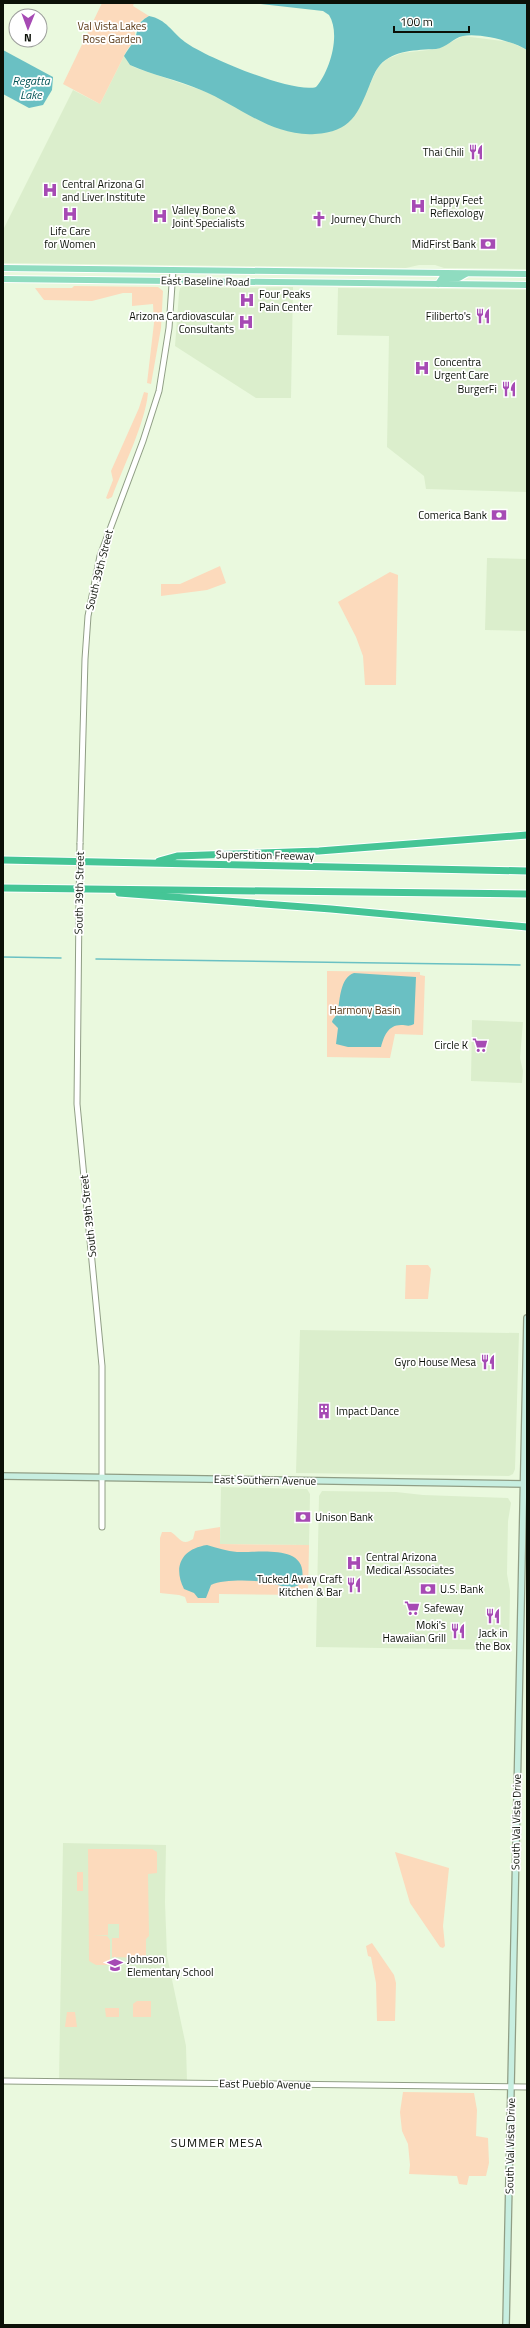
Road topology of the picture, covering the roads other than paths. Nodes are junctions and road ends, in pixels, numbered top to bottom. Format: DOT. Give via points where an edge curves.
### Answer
graph roads {
  1 [pos="3,268"];
  2 [pos="173,270"];
  3 [pos="466,274"];
  4 [pos="527,274"];
  5 [pos="3,279"];
  6 [pos="172,280"];
  7 [pos="438,284"];
  8 [pos="527,285"];
  9 [pos="527,835"];
  10 [pos="3,860"];
  11 [pos="149,864"];
  12 [pos="527,871"];
  13 [pos="3,888"];
  14 [pos="67,888"];
  15 [pos="527,894"];
  16 [pos="527,928"];
  17 [pos="527,1318"];
  18 [pos="3,1476"];
  19 [pos="103,1477"];
  20 [pos="525,1484"];
  21 [pos="102,1526"];
  22 [pos="3,2081"];
  23 [pos="511,2087"];
  24 [pos="527,2087"];
  25 [pos="506,2325"];
  1 -- 2 [label="main road, East Baseline Road"];
  2 -- 3 [label="main road, East Baseline Road"];
  2 -- 6 [label="street, South 39th Street"];
  3 -- 4 [label="main road, East Baseline Road"];
  3 -- 7 [label="main road" via="459,278 442,278"];
  5 -- 6 [label="main road, East Baseline Road"];
  6 -- 7 [label="main road, East Baseline Road"];
  6 -- 19 [label="street, South 39th Street, bridge" via="169,331 158,391 143,441 100,556 88,616 84,667 76,1104 102,1366"];
  7 -- 8 [label="main road, East Baseline Road"];
  9 -- 11 [label="highway" via="311,852 177,856"];
  10 -- 11 [label="highway, Superstition Freeway"];
  11 -- 12 [label="highway, Superstition Freeway"];
  13 -- 14 [label="highway"];
  14 -- 15 [label="highway"];
  14 -- 16 [label="highway"];
  17 -- 20 [label="main road, South Val Vista Drive"];
  18 -- 19 [label="main road, East Southern Avenue"];
  19 -- 20 [label="main road, East Southern Avenue"];
  19 -- 21 [label="street, South 39th Street"];
  20 -- 23 [label="main road, South Val Vista Drive"];
  22 -- 23 [label="street, East Pueblo Avenue"];
  23 -- 24 [label="street, East Pueblo Avenue"];
  23 -- 25 [label="main road, South Val Vista Drive"];
}
